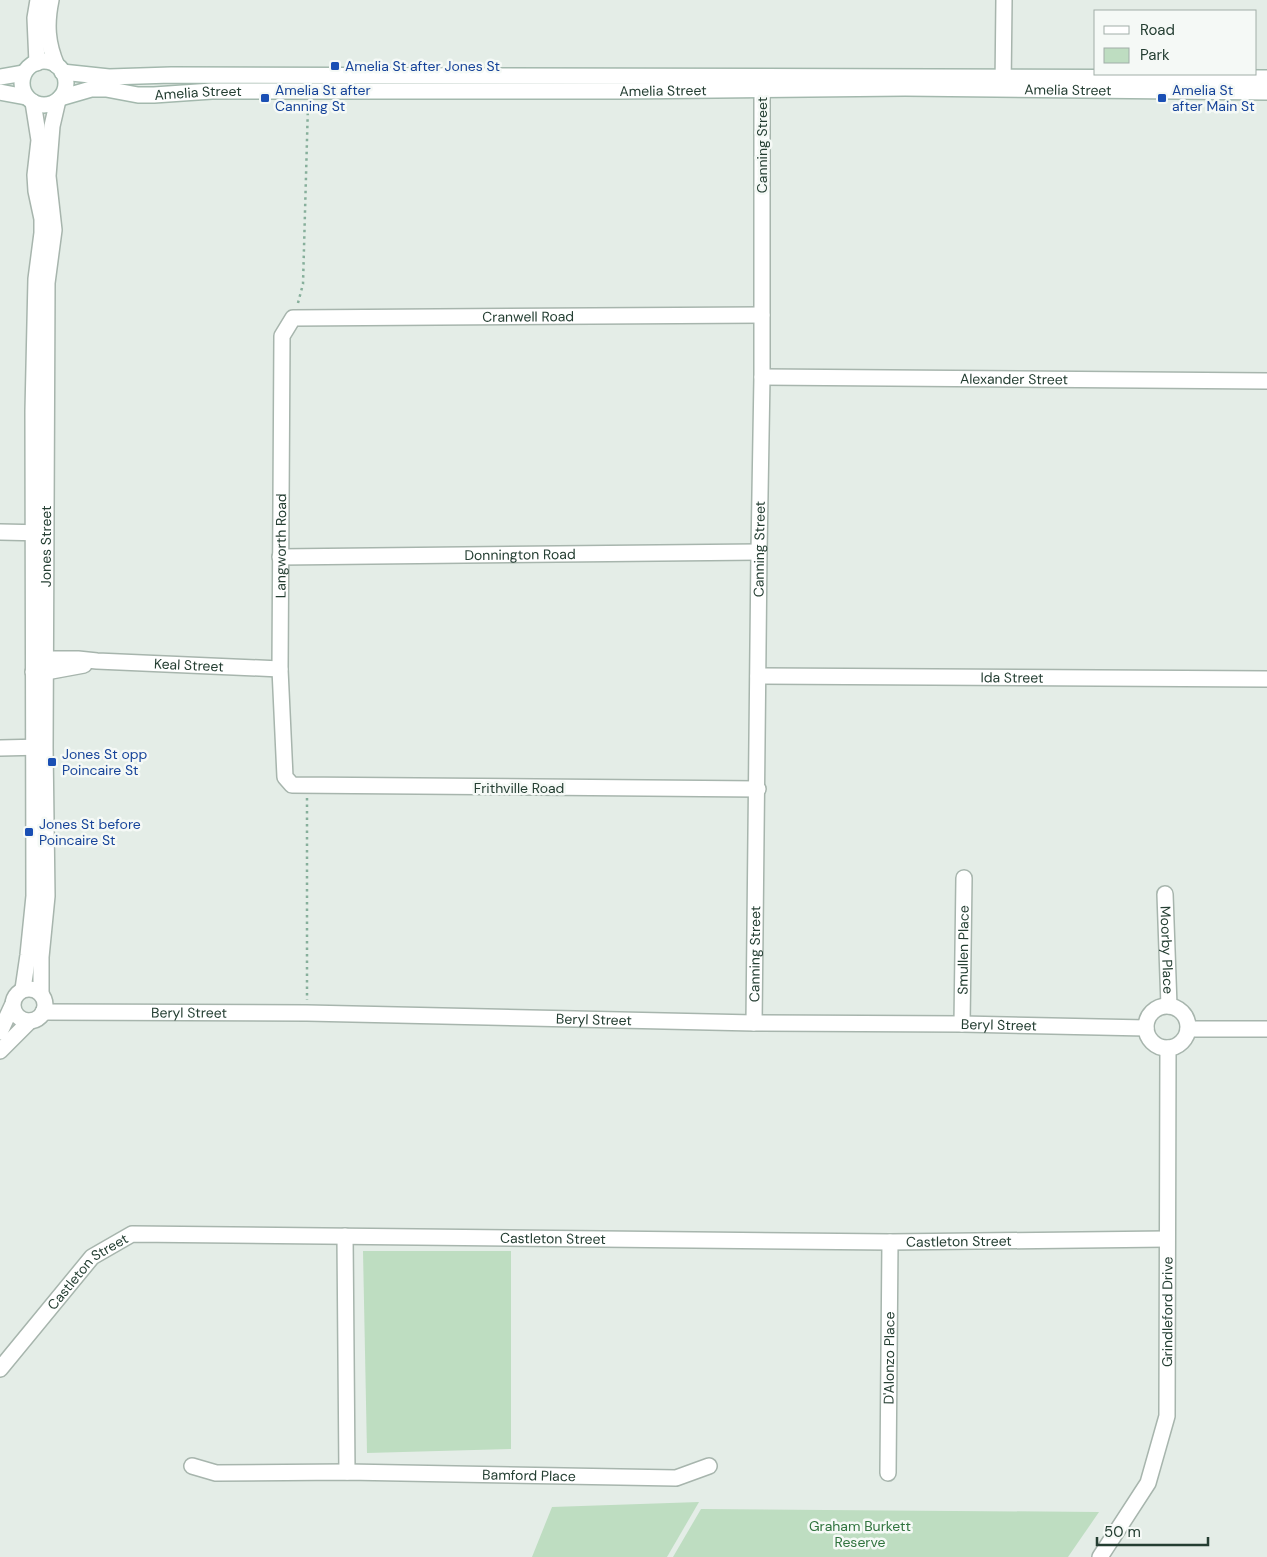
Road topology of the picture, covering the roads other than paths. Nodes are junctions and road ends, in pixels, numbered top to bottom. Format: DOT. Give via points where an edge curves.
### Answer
graph roads {
  1 [pos="38,0"];
  2 [pos="51,0"];
  3 [pos="1004,0"];
  4 [pos="37,62"];
  5 [pos="60,69"];
  6 [pos="24,73"];
  7 [pos="0,77"];
  8 [pos="1267,78"];
  9 [pos="762,83"];
  10 [pos="1003,83"];
  11 [pos="0,92"];
  12 [pos="1267,92"];
  13 [pos="30,99"];
  14 [pos="59,99"];
  15 [pos="762,315"];
  16 [pos="293,318"];
  17 [pos="762,377"];
  18 [pos="1267,381"];
  19 [pos="0,523"];
  20 [pos="40,528"];
  21 [pos="0,532"];
  22 [pos="759,552"];
  23 [pos="280,558"];
  24 [pos="39,665"];
  25 [pos="280,669"];
  26 [pos="758,676"];
  27 [pos="1267,679"];
  28 [pos="0,748"];
  29 [pos="39,753"];
  30 [pos="0,758"];
  31 [pos="285,777"];
  32 [pos="758,788"];
  33 [pos="964,878"];
  34 [pos="1165,894"];
  35 [pos="23,990"];
  36 [pos="41,994"];
  37 [pos="12,1006"];
  38 [pos="1169,1006"];
  39 [pos="43,1012"];
  40 [pos="30,1021"];
  41 [pos="754,1023"];
  42 [pos="962,1024"];
  43 [pos="1146,1028"];
  44 [pos="1188,1029"];
  45 [pos="1267,1029"];
  46 [pos="0,1032"];
  47 [pos="1168,1048"];
  48 [pos="0,1051"];
  49 [pos="346,1236"];
  50 [pos="1167,1239"];
  51 [pos="890,1242"];
  52 [pos="0,1369"];
  53 [pos="192,1466"];
  54 [pos="709,1466"];
  55 [pos="346,1472"];
  56 [pos="888,1473"];
  57 [pos="1100,1557"];
  1 -- 4 [label="street" via="35,18"];
  2 -- 5 [label="street" via="49,44"];
  3 -- 10 [label="street"];
  4 -- 5 [label="street" via="47,62"];
  4 -- 6 [label="street"];
  5 -- 9 [label="street, Amelia Street" via="109,77 171,75"];
  5 -- 14 [label="street" via="66,83"];
  6 -- 7 [label="street"];
  6 -- 13 [label="street" via="22,85"];
  8 -- 10 [label="street, Amelia Street"];
  9 -- 10 [label="street, Amelia Street"];
  9 -- 14 [label="street, Amelia Street" via="620,91 280,90 138,95 106,89"];
  9 -- 15 [label="street, Canning Street"];
  10 -- 12 [label="street, Amelia Street"];
  11 -- 13 [label="street"];
  13 -- 14 [label="street" via="46,105"];
  13 -- 20 [label="street, Jones Street" via="39,140 35,175 42,219 35,312"];
  14 -- 20 [label="street, Jones Street" via="52,126 48,176 54,230 47,283"];
  15 -- 16 [label="street, Cranwell Road"];
  15 -- 17 [label="street, Canning Street"];
  16 -- 23 [label="street, Langworth Road" via="282,336"];
  17 -- 18 [label="street, Alexander Street"];
  17 -- 22 [label="street, Canning Street"];
  19 -- 20 [label="street"];
  20 -- 21 [label="street"];
  20 -- 24 [label="street, Jones Street"];
  22 -- 23 [label="street, Donnington Road"];
  22 -- 26 [label="street, Canning Street"];
  23 -- 25 [label="street, Langworth Road"];
  24 -- 25 [label="street, Keal Street" via="78,659"];
  24 -- 29 [label="street, Jones Street"];
  25 -- 31 [label="street, Langworth Road"];
  26 -- 27 [label="street, Ida Street"];
  26 -- 32 [label="street, Canning Street"];
  28 -- 29 [label="street"];
  29 -- 30 [label="street"];
  29 -- 35 [label="street, Jones Street" via="34,896"];
  29 -- 36 [label="street, Jones Street" via="47,896"];
  31 -- 32 [label="street, Frithville Road" via="292,785 306,787"];
  32 -- 41 [label="street, Canning Street"];
  33 -- 42 [label="street, Smullen Place"];
  34 -- 38 [label="street, Moorby Place"];
  35 -- 36 [label="street" via="33,989"];
  35 -- 37 [label="street, Jones Street" via="15,996"];
  36 -- 39 [label="street, Jones Street" via="45,1003"];
  37 -- 40 [label="street" via="16,1016"];
  37 -- 46 [label="street, Jones Street"];
  38 -- 43 [label="street" via="1152,1012"];
  38 -- 44 [label="street" via="1183,1014"];
  39 -- 40 [label="street"];
  39 -- 41 [label="street, Beryl Street" via="306,1013"];
  40 -- 48 [label="street"];
  41 -- 42 [label="street, Beryl Street"];
  42 -- 43 [label="street, Beryl Street"];
  43 -- 47 [label="street" via="1153,1043"];
  44 -- 45 [label="street"];
  44 -- 47 [label="street" via="1181,1042"];
  47 -- 50 [label="street, Grindleford Drive"];
  49 -- 51 [label="street, Castleton Street"];
  49 -- 52 [label="street, Castleton Street" via="132,1234 92,1257"];
  49 -- 55 [label="street"];
  50 -- 51 [label="street, Castleton Street"];
  50 -- 57 [label="street, Grindleford Drive" via="1167,1416 1148,1483"];
  51 -- 56 [label="street, D'Alonzo Place"];
  53 -- 55 [label="street, Bamford Place" via="216,1473"];
  54 -- 55 [label="street, Bamford Place" via="676,1478"];
}
